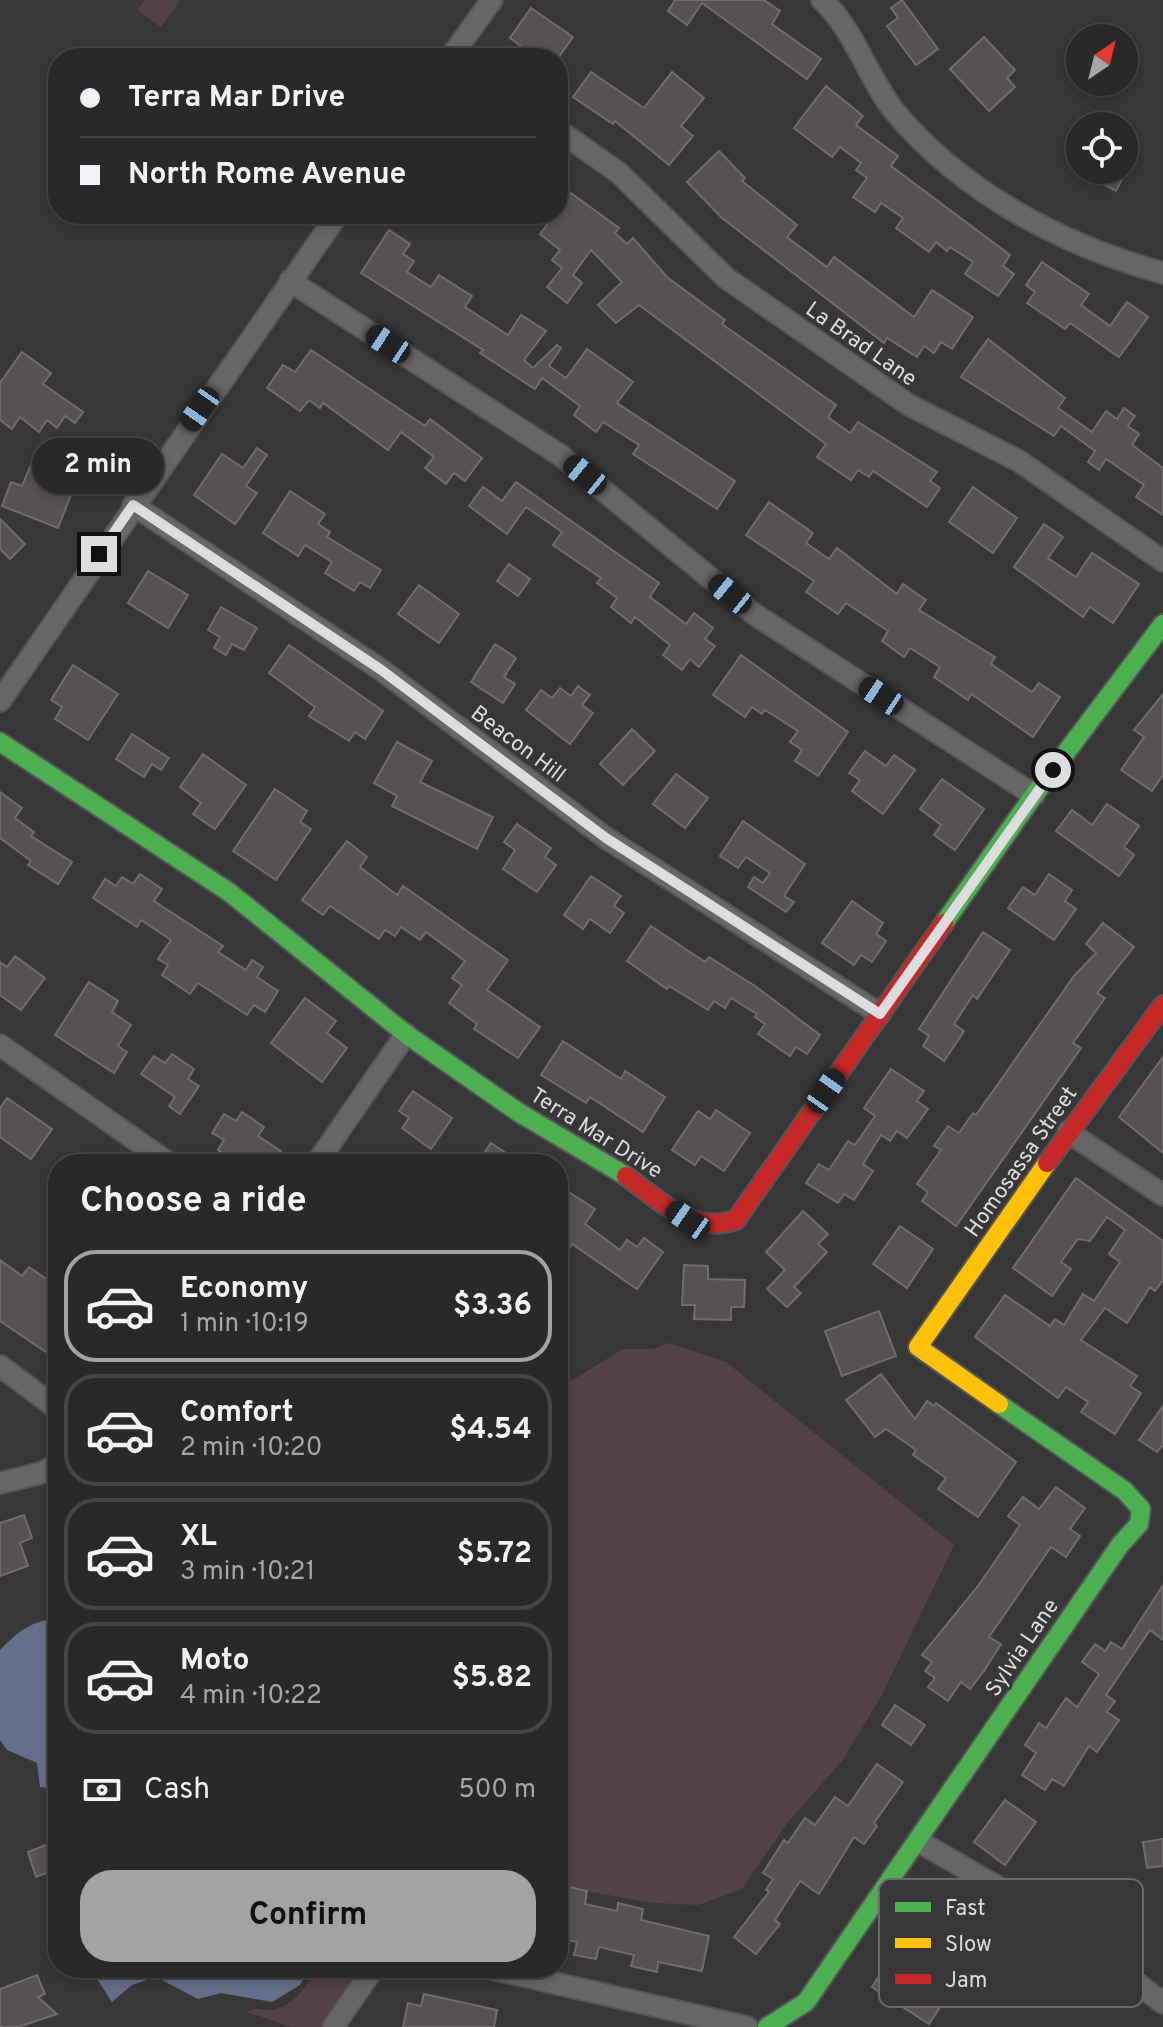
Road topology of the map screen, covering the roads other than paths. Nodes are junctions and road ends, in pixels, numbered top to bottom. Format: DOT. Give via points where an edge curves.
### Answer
graph roads {
  1 [pos="492,0"];
  2 [pos="822,0"];
  3 [pos="458,48"];
  4 [pos="568,137"];
  5 [pos="331,224"];
  6 [pos="1163,273"];
  7 [pos="290,281"];
  8 [pos="133,505"];
  9 [pos="1163,561"];
  10 [pos="1163,624"];
  11 [pos="0,701"];
  12 [pos="0,742"];
  13 [pos="1034,795"];
  14 [pos="1163,1005"];
  15 [pos="880,1014"];
  16 [pos="406,1034"];
  17 [pos="0,1045"];
  18 [pos="1068,1132"];
  19 [pos="156,1154"];
  20 [pos="323,1154"];
  21 [pos="1163,1195"];
  22 [pos="918,1347"];
  23 [pos="0,1366"];
  24 [pos="48,1402"];
  25 [pos="48,1469"];
  26 [pos="0,1483"];
  27 [pos="918,1841"];
  28 [pos="892,1879"];
  29 [pos="984,1879"];
  30 [pos="879,1897"];
  31 [pos="367,1978"];
  32 [pos="532,1978"];
  33 [pos="1143,1988"];
  34 [pos="1163,2003"];
  35 [pos="333,2027"];
  36 [pos="747,2027"];
  37 [pos="767,2027"];
  1 -- 3 [label="street"];
  2 -- 6 [label="street" via="894,110 934,153 1023,218 1111,258"];
  4 -- 9 [label="street, La Brad Lane" via="619,173 726,278 909,405 1019,461"];
  5 -- 7 [label="street"];
  7 -- 8 [label="street"];
  7 -- 13 [label="street" via="560,455 754,614"];
  8 -- 11 [label="street"];
  8 -- 15 [label="street, Beacon Hill" via="380,669 606,838"];
  10 -- 13 [label="street, Terra Mar Drive"];
  12 -- 16 [label="street, Terra Mar Drive" via="229,892"];
  13 -- 15 [label="street, Terra Mar Drive"];
  14 -- 18 [label="street, Homosassa Street"];
  15 -- 16 [label="street, Terra Mar Drive" via="736,1220 719,1226 688,1220"];
  16 -- 20 [label="street"];
  17 -- 19 [label="street"];
  18 -- 21 [label="street"];
  18 -- 22 [label="street, Homosassa Street"];
  22 -- 27 [label="street, Sylvia Lane" via="1125,1491 1137,1502 1141,1517"];
  23 -- 24 [label="street"];
  25 -- 26 [label="street"];
  27 -- 28 [label="street, Sylvia Lane"];
  27 -- 29 [label="street"];
  30 -- 37 [label="street, Sylvia Lane" via="806,2002"];
  31 -- 35 [label="street"];
  32 -- 36 [label="street"];
  33 -- 34 [label="street"];
}
